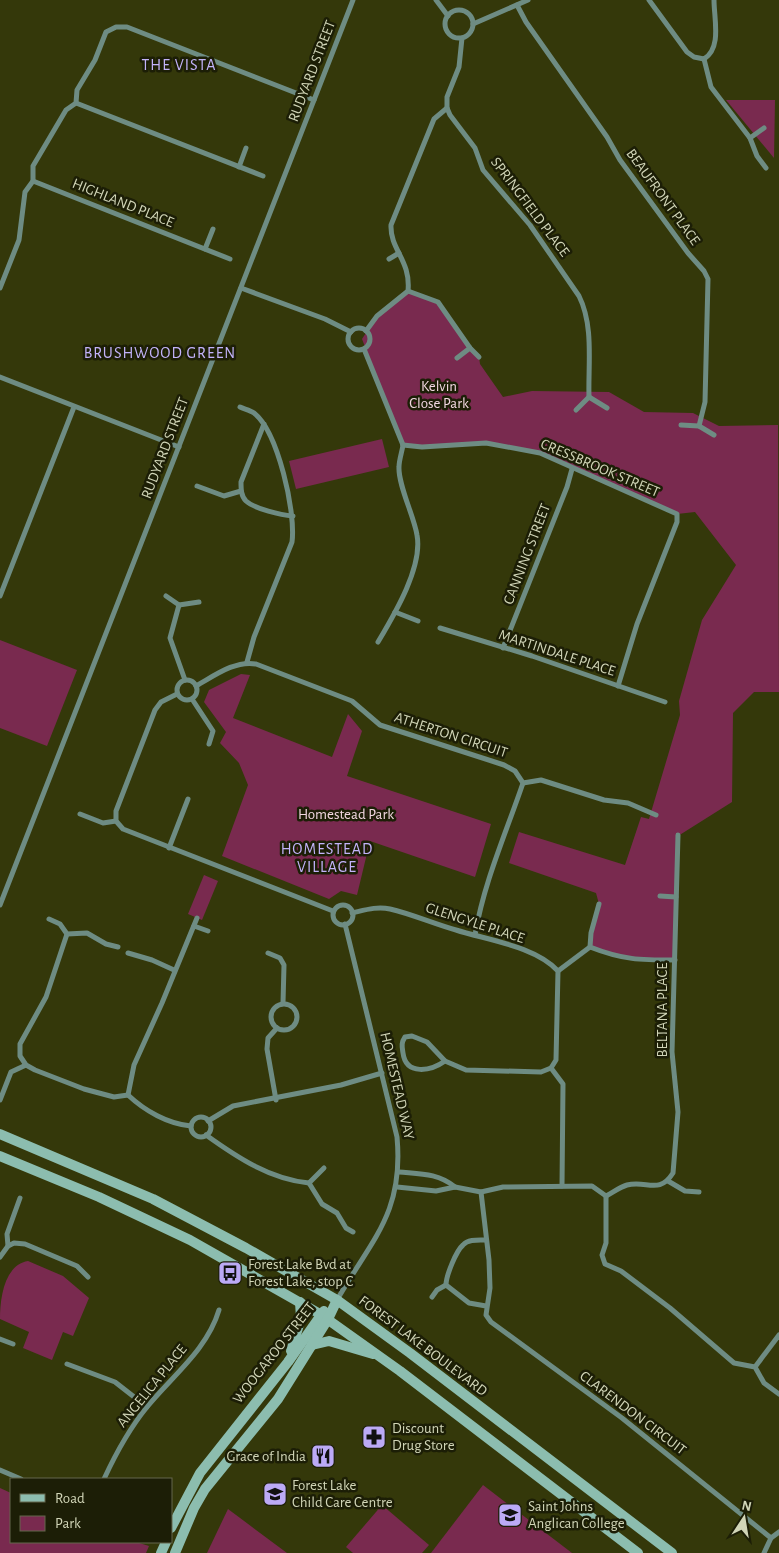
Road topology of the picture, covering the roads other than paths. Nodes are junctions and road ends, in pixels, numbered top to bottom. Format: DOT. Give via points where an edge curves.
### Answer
graph roads {
  1 [pos="353,0"];
  2 [pos="436,0"];
  3 [pos="528,0"];
  4 [pos="649,0"];
  5 [pos="714,0"];
  6 [pos="517,5"];
  7 [pos="448,16"];
  8 [pos="473,24"];
  9 [pos="462,38"];
  10 [pos="704,59"];
  11 [pos="314,100"];
  12 [pos="76,103"];
  13 [pos="447,108"];
  14 [pos="764,128"];
  15 [pos="750,138"];
  16 [pos="246,148"];
  17 [pos="239,166"];
  18 [pos="766,168"];
  19 [pos="263,176"];
  20 [pos="33,181"];
  21 [pos="213,229"];
  22 [pos="204,249"];
  23 [pos="400,253"];
  24 [pos="230,259"];
  25 [pos="389,259"];
  26 [pos="0,288"];
  27 [pos="241,288"];
  28 [pos="408,291"];
  29 [pos="351,332"];
  30 [pos="366,332"];
  31 [pos="364,348"];
  32 [pos="470,348"];
  33 [pos="479,357"];
  34 [pos="457,358"];
  35 [pos="0,378"];
  36 [pos="589,396"];
  37 [pos="74,407"];
  38 [pos="240,407"];
  39 [pos="607,408"];
  40 [pos="576,410"];
  41 [pos="264,424"];
  42 [pos="682,425"];
  43 [pos="699,426"];
  44 [pos="714,435"];
  45 [pos="403,445"];
  46 [pos="179,447"];
  47 [pos="572,469"];
  48 [pos="197,486"];
  49 [pos="241,492"];
  50 [pos="293,516"];
  51 [pos="0,596"];
  52 [pos="166,596"];
  53 [pos="200,602"];
  54 [pos="179,605"];
  55 [pos="395,612"];
  56 [pos="418,621"];
  57 [pos="440,628"];
  58 [pos="378,642"];
  59 [pos="503,648"];
  60 [pos="247,662"];
  61 [pos="185,680"];
  62 [pos="196,686"];
  63 [pos="618,686"];
  64 [pos="177,694"];
  65 [pos="192,699"];
  66 [pos="665,702"];
  67 [pos="209,744"];
  68 [pos="523,783"];
  69 [pos="188,799"];
  70 [pos="80,814"];
  71 [pos="656,815"];
  72 [pos="116,821"];
  73 [pos="678,836"];
  74 [pos="169,848"];
  75 [pos="660,896"];
  76 [pos="676,897"];
  77 [pos="599,904"];
  78 [pos="0,905"];
  79 [pos="333,911"];
  80 [pos="352,913"];
  81 [pos="197,918"];
  82 [pos="48,919"];
  83 [pos="345,924"];
  84 [pos="194,926"];
  85 [pos="208,931"];
  86 [pos="68,934"];
  87 [pos="475,935"];
  88 [pos="118,947"];
  89 [pos="590,947"];
  90 [pos="268,953"];
  91 [pos="128,954"];
  92 [pos="675,960"];
  93 [pos="174,970"];
  94 [pos="558,971"];
  95 [pos="283,1003"];
  96 [pos="276,1028"];
  97 [pos="445,1061"];
  98 [pos="26,1065"];
  99 [pos="551,1068"];
  100 [pos="382,1073"];
  101 [pos="128,1096"];
  102 [pos="0,1100"];
  103 [pos="276,1100"];
  104 [pos="208,1121"];
  105 [pos="191,1126"];
  106 [pos="0,1134"];
  107 [pos="206,1136"];
  108 [pos="0,1156"];
  109 [pos="324,1168"];
  110 [pos="399,1172"];
  111 [pos="668,1181"];
  112 [pos="309,1183"];
  113 [pos="455,1186"];
  114 [pos="562,1186"];
  115 [pos="397,1187"];
  116 [pos="481,1192"];
  117 [pos="699,1192"];
  118 [pos="606,1196"];
  119 [pos="20,1198"];
  120 [pos="353,1232"];
  121 [pos="486,1240"];
  122 [pos="8,1246"];
  123 [pos="0,1257"];
  124 [pos="88,1277"];
  125 [pos="446,1285"];
  126 [pos="432,1297"];
  127 [pos="336,1300"];
  128 [pos="300,1302"];
  129 [pos="486,1306"];
  130 [pos="219,1310"];
  131 [pos="324,1317"];
  132 [pos="779,1335"];
  133 [pos="0,1339"];
  134 [pos="13,1344"];
  135 [pos="312,1345"];
  136 [pos="383,1358"];
  137 [pos="288,1362"];
  138 [pos="67,1364"];
  139 [pos="755,1368"];
  140 [pos="779,1394"];
  141 [pos="147,1407"];
  142 [pos="0,1470"];
  143 [pos="20,1478"];
  144 [pos="104,1478"];
  145 [pos="172,1526"];
  146 [pos="779,1532"];
  147 [pos="771,1538"];
  148 [pos="175,1545"];
  149 [pos="638,1553"];
  150 [pos="672,1553"];
  151 [pos="764,1553"];
  1 -- 11 [label="street, RUDYARD STREET"];
  2 -- 7 [label="street"];
  3 -- 6 [label="street"];
  4 -- 10 [label="street" via="687,52"];
  5 -- 10 [label="street" via="715,46 712,54"];
  6 -- 8 [label="street"];
  6 -- 43 [label="street, BEAUFRONT PLACE" via="620,160 708,279 704,402"];
  7 -- 8 [label="street" via="463,11 472,18"];
  7 -- 9 [label="street" via="448,32"];
  8 -- 9 [label="street" via="470,33"];
  9 -- 13 [label="street" via="459,67"];
  10 -- 15 [label="street" via="711,88"];
  11 -- 12 [label="street" via="127,27 116,27 106,32 77,90"];
  11 -- 27 [label="street, RUDYARD STREET"];
  12 -- 17 [label="street"];
  12 -- 20 [label="street" via="66,110 33,166"];
  13 -- 23 [label="street" via="434,119 391,225 393,242"];
  13 -- 36 [label="street, SPRINGFIELD PLACE" via="475,148 483,170 530,225 579,296 588,322"];
  14 -- 15 [label="street"];
  15 -- 18 [label="street"];
  16 -- 17 [label="street"];
  17 -- 19 [label="street"];
  20 -- 22 [label="street, HIGHLAND PLACE"];
  20 -- 26 [label="street" via="26,192 18,240"];
  21 -- 22 [label="street"];
  22 -- 24 [label="street, HIGHLAND PLACE"];
  23 -- 25 [label="street"];
  23 -- 28 [label="street" via="409,282"];
  27 -- 29 [label="street"];
  27 -- 46 [label="street, RUDYARD STREET"];
  28 -- 30 [label="street" via="377,316"];
  28 -- 32 [label="street" via="438,302"];
  29 -- 30 [label="street" via="359,329"];
  29 -- 31 [label="street" via="348,338 350,345 356,349"];
  30 -- 31 [label="street" via="370,342"];
  31 -- 45 [label="street"];
  32 -- 33 [label="street"];
  32 -- 34 [label="street"];
  35 -- 37 [label="street"];
  36 -- 39 [label="street"];
  36 -- 40 [label="street"];
  37 -- 46 [label="street"];
  37 -- 51 [label="street"];
  38 -- 41 [label="street" via="253,412"];
  41 -- 49 [label="street" via="241,482"];
  41 -- 50 [label="street" via="283,474"];
  42 -- 43 [label="street"];
  43 -- 44 [label="street"];
  45 -- 47 [label="street, CRESSBROOK STREET" via="486,443 540,453"];
  45 -- 55 [label="street" via="399,469 418,535 418,551"];
  46 -- 78 [label="street, RUDYARD STREET"];
  47 -- 59 [label="street, CANNING STREET"];
  47 -- 63 [label="street, CRESSBROOK STREET" via="677,514 677,522 637,624"];
  48 -- 49 [label="street" via="224,496"];
  49 -- 50 [label="street" via="246,501 279,515"];
  50 -- 60 [label="street" via="292,542"];
  52 -- 54 [label="street"];
  53 -- 54 [label="street"];
  54 -- 61 [label="street" via="170,638"];
  55 -- 56 [label="street"];
  55 -- 58 [label="street"];
  57 -- 59 [label="street, MARTINDALE PLACE"];
  59 -- 63 [label="street, MARTINDALE PLACE"];
  60 -- 62 [label="street"];
  60 -- 68 [label="street, ATHERTON CIRCUIT" via="352,701 380,725 504,765 515,771"];
  61 -- 62 [label="street"];
  61 -- 64 [label="street" via="178,685"];
  62 -- 65 [label="street"];
  63 -- 66 [label="street, MARTINDALE PLACE"];
  64 -- 65 [label="street" via="183,700"];
  64 -- 72 [label="street" via="161,702 155,710 116,811"];
  65 -- 67 [label="street" via="213,731"];
  68 -- 71 [label="street" via="540,780 604,800 628,803"];
  68 -- 87 [label="street" via="488,882"];
  69 -- 74 [label="street"];
  70 -- 72 [label="street" via="103,823"];
  72 -- 74 [label="street" via="123,829"];
  73 -- 76 [label="street, BELTANA PLACE"];
  74 -- 79 [label="street"];
  75 -- 76 [label="street"];
  76 -- 92 [label="street, BELTANA PLACE"];
  77 -- 89 [label="street"];
  79 -- 80 [label="street" via="344,905"];
  79 -- 83 [label="street" via="334,919"];
  80 -- 83 [label="street" via="351,920"];
  80 -- 87 [label="street, GLENGYLE PLACE" via="377,907 390,908"];
  81 -- 84 [label="street"];
  82 -- 86 [label="street" via="60,924"];
  83 -- 100 [label="street, HOMESTEAD WAY"];
  84 -- 85 [label="street"];
  84 -- 93 [label="street"];
  86 -- 88 [label="street" via="87,934"];
  86 -- 98 [label="street" via="46,997 20,1044 20,1056"];
  87 -- 94 [label="street, GLENGYLE PLACE" via="495,939 549,961"];
  89 -- 92 [label="street" via="632,960"];
  89 -- 94 [label="street"];
  90 -- 95 [label="street" via="280,958 284,965"];
  91 -- 93 [label="street"];
  92 -- 111 [label="street, BELTANA PLACE" via="672,1052 678,1112 674,1173"];
  93 -- 101 [label="street" via="134,1065"];
  94 -- 99 [label="street" via="556,1060"];
  95 -- 96 [label="street" via="273,1009 271,1017"];
  95 -- 96 [label="street" via="293,1011 296,1021 287,1031"];
  96 -- 103 [label="street" via="268,1038 266,1049"];
  97 -- 97 [label="street" via="434,1069 411,1068 403,1059 401,1042 412,1036 427,1042"];
  97 -- 99 [label="street" via="466,1070 541,1072"];
  98 -- 101 [label="street" via="84,1089 114,1097"];
  98 -- 102 [label="street" via="11,1072"];
  99 -- 114 [label="street" via="563,1084"];
  100 -- 103 [label="street"];
  100 -- 110 [label="street, HOMESTEAD WAY" via="397,1137"];
  101 -- 105 [label="street" via="139,1106 176,1124"];
  103 -- 104 [label="street" via="233,1106"];
  104 -- 105 [label="street" via="198,1118"];
  104 -- 107 [label="street" via="211,1127"];
  105 -- 107 [label="street" via="197,1137"];
  106 -- 127 [label="main road, FOREST LAKE BOULEVARD" via="153,1199"];
  107 -- 112 [label="street" via="272,1176"];
  108 -- 128 [label="main road" via="181,1235"];
  109 -- 112 [label="street"];
  110 -- 113 [label="street" via="437,1176"];
  110 -- 115 [label="street, HOMESTEAD WAY"];
  111 -- 117 [label="street" via="685,1191"];
  111 -- 118 [label="street" via="660,1185 628,1185"];
  112 -- 120 [label="street" via="322,1204 336,1213 346,1228"];
  113 -- 115 [label="street" via="436,1191"];
  113 -- 116 [label="street"];
  114 -- 116 [label="street" via="502,1187"];
  114 -- 118 [label="street" via="592,1186"];
  115 -- 127 [label="street, HOMESTEAD WAY" via="382,1228"];
  116 -- 121 [label="street"];
  118 -- 139 [label="street" via="606,1244 602,1255 605,1264 621,1271 670,1308 734,1363"];
  119 -- 122 [label="street" via="7,1234"];
  121 -- 125 [label="street" via="472,1240 462,1245 446,1277"];
  121 -- 129 [label="street" via="490,1288"];
  122 -- 123 [label="street"];
  122 -- 124 [label="street" via="25,1244 76,1266"];
  125 -- 126 [label="street" via="436,1290"];
  125 -- 129 [label="street" via="469,1303"];
  127 -- 131 [label="main road, WOOGAROO STREET"];
  127 -- 150 [label="main road, FOREST LAKE BOULEVARD"];
  128 -- 131 [label="main road"];
  128 -- 137 [label="main road" via="301,1318"];
  129 -- 147 [label="street, CLARENDON CIRCUIT" via="486,1315 491,1322 622,1418"];
  130 -- 141 [label="street, ANGELICA PLACE" via="212,1330 194,1355"];
  131 -- 135 [label="main road, WOOGAROO STREET"];
  131 -- 136 [label="main road"];
  131 -- 137 [label="main road, WOOGAROO STREET"];
  132 -- 139 [label="street"];
  133 -- 134 [label="street"];
  135 -- 136 [label="main road" via="329,1341"];
  135 -- 148 [label="main road, WOOGAROO STREET" via="278,1399 205,1489"];
  136 -- 149 [label="main road"];
  137 -- 145 [label="main road, WOOGAROO STREET" via="200,1473"];
  138 -- 141 [label="street" via="115,1382"];
  139 -- 140 [label="street" via="764,1383"];
  141 -- 144 [label="street, ANGELICA PLACE" via="117,1451"];
  142 -- 143 [label="street"];
  146 -- 147 [label="street"];
  147 -- 151 [label="street"];
}
